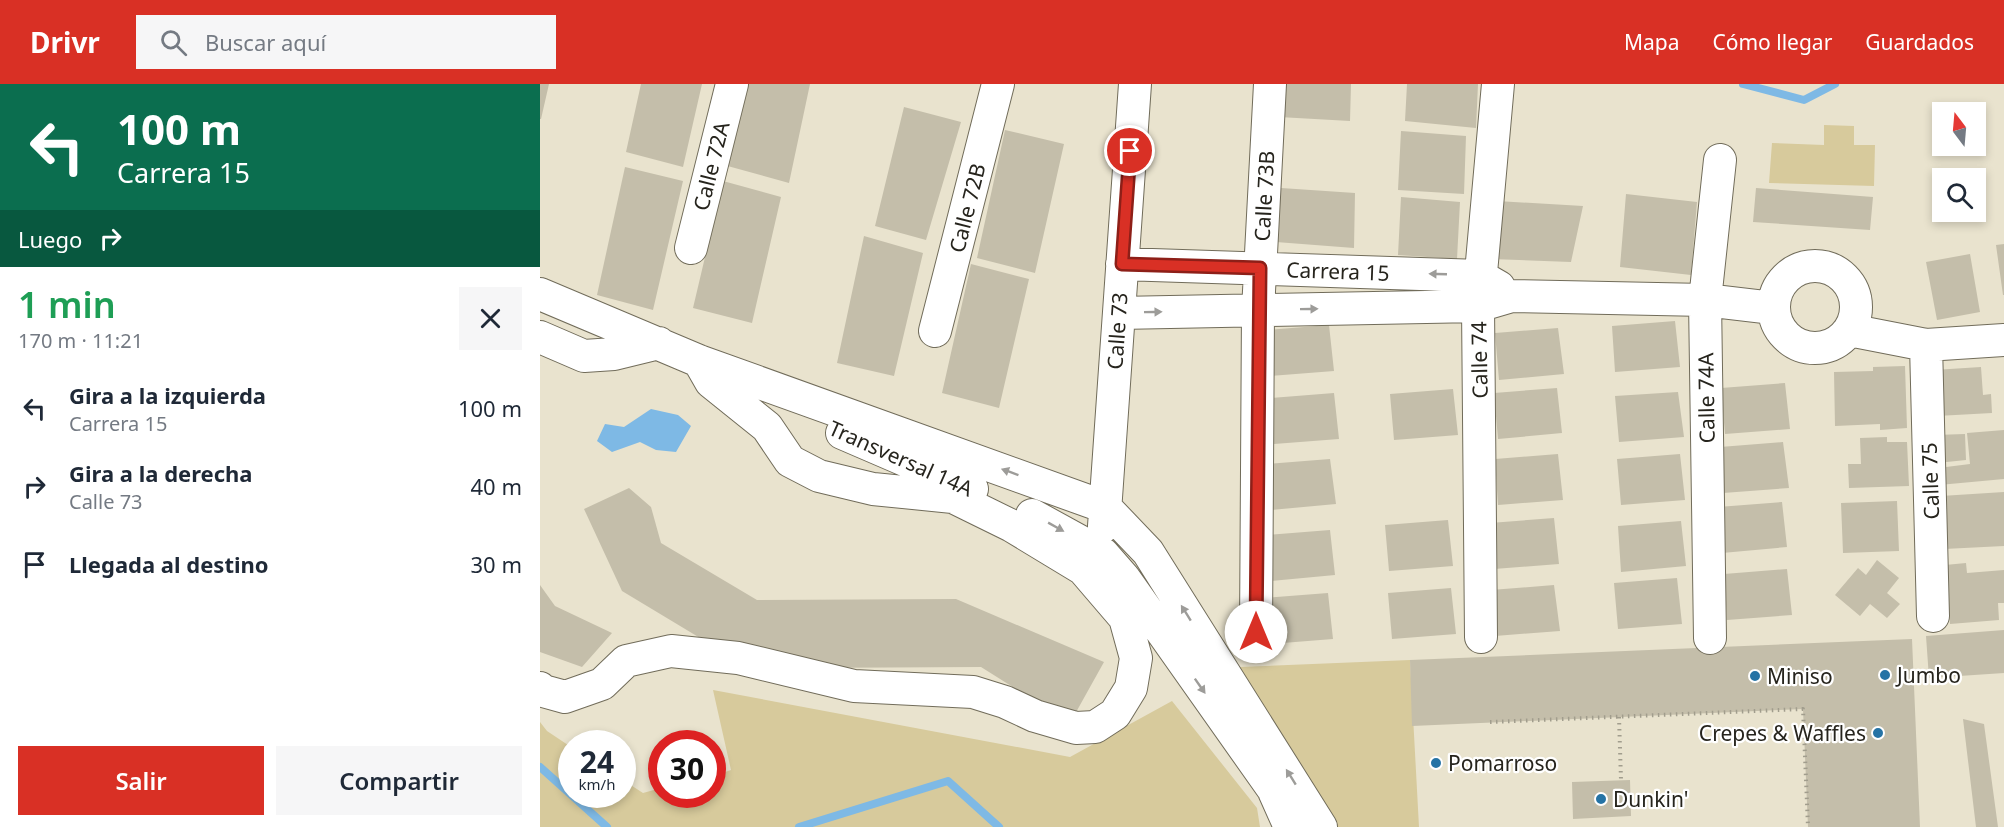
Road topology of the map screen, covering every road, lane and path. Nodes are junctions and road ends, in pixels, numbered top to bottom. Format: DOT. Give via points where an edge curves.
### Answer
graph roads {
  1 [pos="732,84"];
  2 [pos="998,84"];
  3 [pos="1135,84"];
  4 [pos="1269,84"];
  5 [pos="1498,84"];
  6 [pos="1720,160"];
  7 [pos="691,248"];
  8 [pos="1122,264"];
  9 [pos="1260,268"];
  10 [pos="1479,291"];
  11 [pos="540,294"];
  12 [pos="1705,300"];
  13 [pos="1773,308"];
  14 [pos="1258,310"];
  15 [pos="1119,313"];
  16 [pos="1849,330"];
  17 [pos="935,331"];
  18 [pos="540,337"];
  19 [pos="2004,340"];
  20 [pos="659,343"];
  21 [pos="1926,345"];
  22 [pos="699,361"];
  23 [pos="1105,507"];
  24 [pos="1103,554"];
  25 [pos="1933,616"];
  26 [pos="1256,632"];
  27 [pos="1481,637"];
  28 [pos="1710,638"];
  29 [pos="540,688"];
  30 [pos="1619,717"];
  31 [pos="1490,722"];
  32 [pos="1621,780"];
  33 [pos="1290,827"];
  34 [pos="1321,827"];
  35 [pos="1808,827"];
  1 -- 7 [label="street, Calle 72A"];
  2 -- 17 [label="street, Calle 72B"];
  3 -- 8 [label="street, Calle 73"];
  4 -- 9 [label="street, Calle 73B"];
  5 -- 10 [label="street, Calle 74"];
  6 -- 12 [label="street, Calle 74A"];
  8 -- 9 [label="street, Carrera 15"];
  8 -- 15 [label="street, Calle 73"];
  10 -- 9 [label="street, Carrera 15, one-way"];
  9 -- 14 [label="street, Calle 73B"];
  10 -- 12 [label="street, Carrera 15" via="1512,296"];
  14 -- 10 [label="street, Carrera 15, one-way"];
  10 -- 27 [label="street, Calle 74"];
  11 -- 20 [label="street, Transversal 14A"];
  12 -- 13 [label="street, Carrera 15"];
  12 -- 28 [label="street, Calle 74A"];
  13 -- 16 [label="street" via="1781,332 1803,347 1829,346"];
  13 -- 16 [label="street" via="1778,288 1792,273 1820,266 1845,278 1853,290 1855,318"];
  15 -- 14 [label="street, Carrera 15, one-way"];
  14 -- 26 [label="street, Calle 73B"];
  15 -- 23 [label="street, Calle 73"];
  16 -- 21 [label="street"];
  18 -- 20 [label="street" via="584,356 614,354"];
  19 -- 21 [label="street"];
  20 -- 22 [label="street, Transversal 14A"];
  21 -- 25 [label="street, Calle 75"];
  23 -- 22 [label="street, Transversal 14A, one-way"];
  22 -- 24 [label="street, Transversal 14A, one-way" via="735,386 1044,521"];
  22 -- 29 [label="street" via="711,382 767,427 790,461 819,476 873,489 953,497 1012,526 1083,569 1125,618 1136,658 1131,688 1115,714 1095,727 1076,728 973,692 854,686 738,658 671,651 626,662 602,684 565,697"];
  23 -- 24 [label="street, Calle 73"];
  34 -- 23 [label="street, one-way" via="1148,552"];
  24 -- 33 [label="street, one-way" via="1273,789"];
  30 -- 31 [label="path"];
  30 -- 32 [label="path"];
  30 -- 35 [label="path" via="1803,709"];
}
